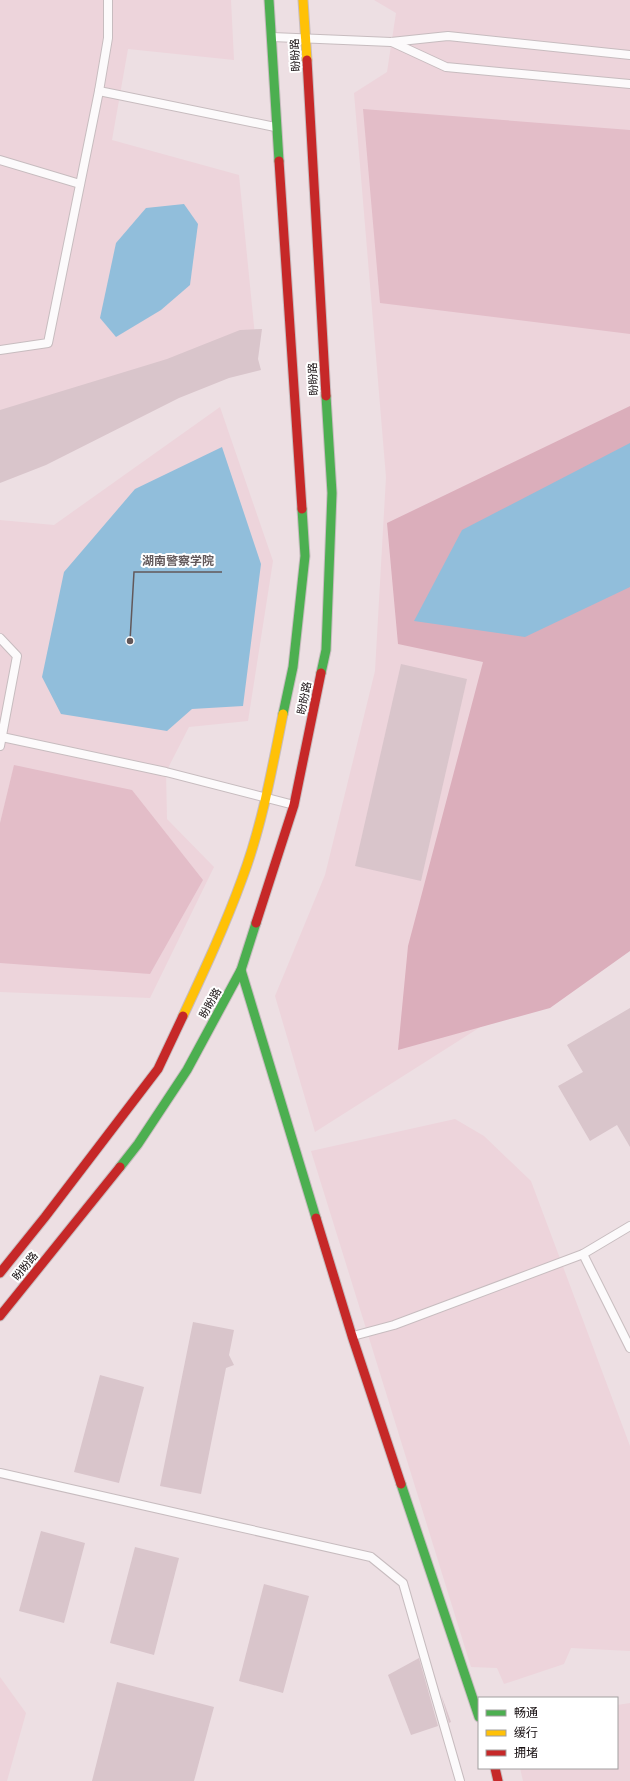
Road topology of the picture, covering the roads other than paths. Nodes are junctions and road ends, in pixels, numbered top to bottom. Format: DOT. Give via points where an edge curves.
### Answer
graph roads {
  1 [pos="108,0"];
  2 [pos="269,0"];
  3 [pos="304,0"];
  4 [pos="271,38"];
  5 [pos="306,38"];
  6 [pos="391,42"];
  7 [pos="630,55"];
  8 [pos="630,84"];
  9 [pos="99,91"];
  10 [pos="276,127"];
  11 [pos="0,160"];
  12 [pos="80,184"];
  13 [pos="0,350"];
  14 [pos="0,638"];
  15 [pos="2,737"];
  16 [pos="0,746"];
  17 [pos="266,799"];
  18 [pos="294,805"];
  19 [pos="241,970"];
  20 [pos="630,1226"];
  21 [pos="583,1254"];
  22 [pos="0,1273"];
  23 [pos="0,1316"];
  24 [pos="352,1336"];
  25 [pos="630,1348"];
  26 [pos="0,1473"];
  27 [pos="478,1714"];
  28 [pos="494,1769"];
  29 [pos="460,1781"];
  30 [pos="498,1781"];
  1 -- 9 [label="lane" via="108,38"];
  2 -- 4 [label="main road, 盼盼路"];
  3 -- 5 [label="main road, 盼盼路"];
  4 -- 5 [label="lane"];
  4 -- 10 [label="main road, 盼盼路"];
  5 -- 6 [label="lane"];
  5 -- 18 [label="main road, 盼盼路" via="332,493 326,650"];
  6 -- 7 [label="lane" via="448,36"];
  6 -- 8 [label="lane" via="446,66"];
  9 -- 10 [label="lane"];
  9 -- 12 [label="lane"];
  10 -- 17 [label="main road, 盼盼路" via="305,556 293,667"];
  11 -- 12 [label="lane"];
  12 -- 13 [label="lane" via="48,343"];
  14 -- 15 [label="lane" via="17,656"];
  15 -- 16 [label="lane"];
  15 -- 17 [label="lane" via="166,772"];
  17 -- 18 [label="lane"];
  17 -- 22 [label="main road, 盼盼路" via="243,878 217,945 158,1069 46,1217"];
  18 -- 19 [label="main road, 盼盼路"];
  19 -- 23 [label="main road, 盼盼路" via="187,1070 138,1144"];
  19 -- 24 [label="main road"];
  20 -- 21 [label="lane"];
  21 -- 24 [label="lane" via="394,1325"];
  21 -- 25 [label="lane"];
  24 -- 27 [label="main road"];
  26 -- 29 [label="lane" via="372,1557 403,1583"];
  28 -- 30 [label="main road"];
}
